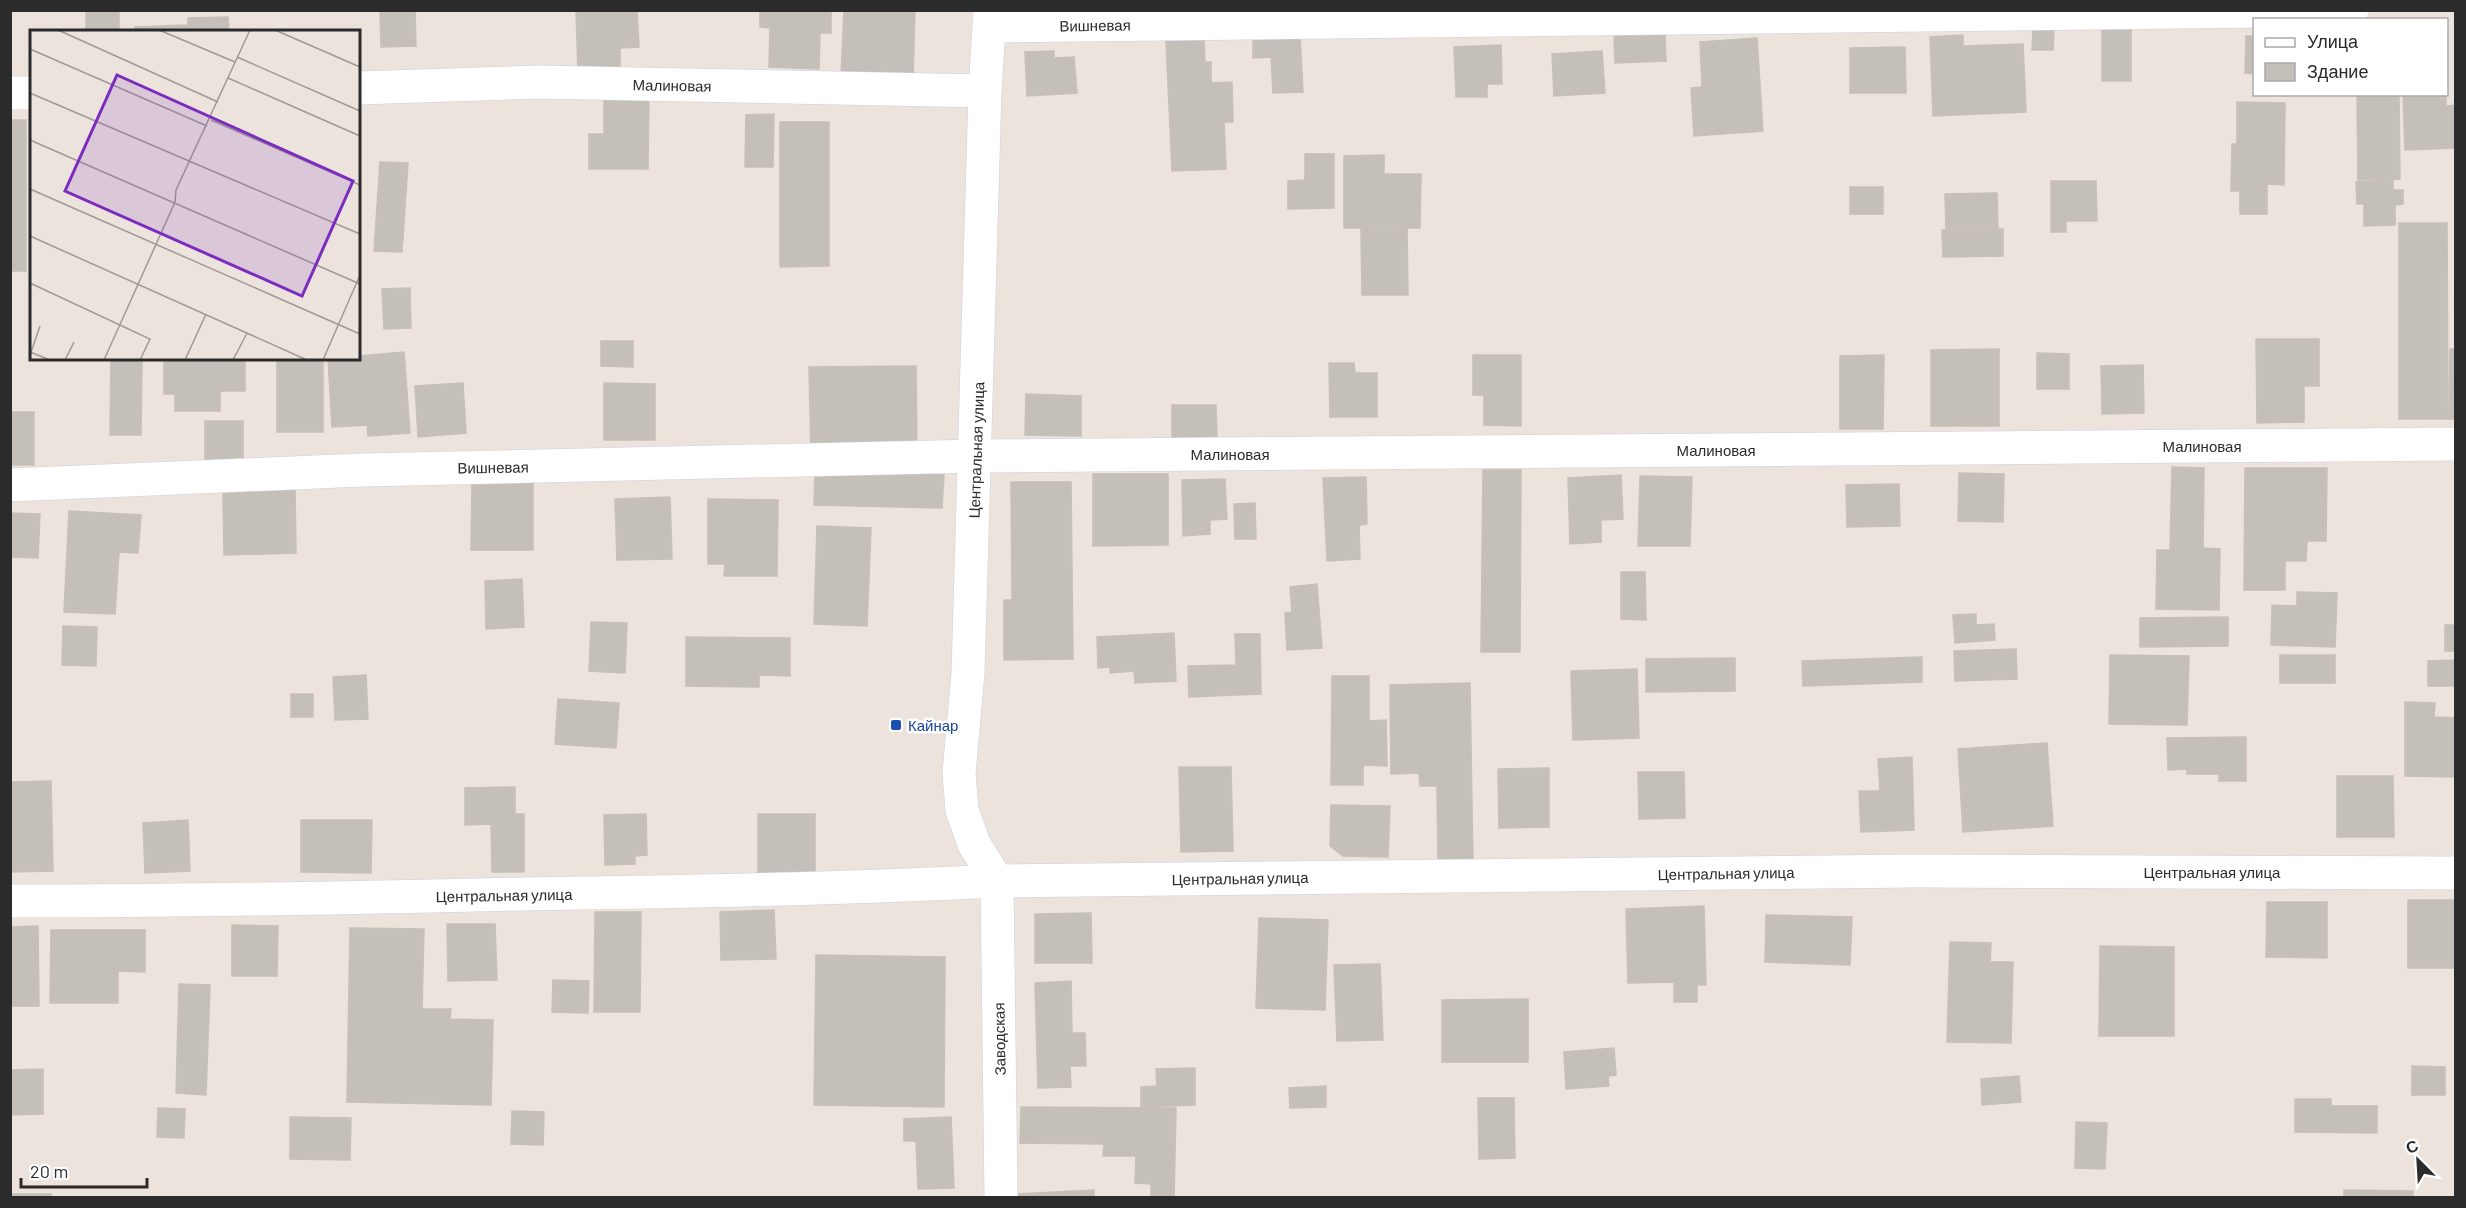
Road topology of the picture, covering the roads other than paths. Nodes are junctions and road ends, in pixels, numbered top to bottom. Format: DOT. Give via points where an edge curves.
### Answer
graph roads {
  1 [pos="2352,10"];
  2 [pos="990,18"];
  3 [pos="360,88"];
  4 [pos="985,90"];
  5 [pos="10,93"];
  6 [pos="30,93"];
  7 [pos="2456,444"];
  8 [pos="976,456"];
  9 [pos="10,485"];
  10 [pos="2456,873"];
  11 [pos="997,881"];
  12 [pos="10,901"];
  13 [pos="1001,1197"];
  1 -- 2 [label="street, Вишневая"];
  2 -- 4 [label="street, Центральная улица"];
  3 -- 4 [label="street, Малиновая" via="538,82"];
  4 -- 8 [label="street, Центральная улица"];
  5 -- 6 [label="street"];
  7 -- 8 [label="street, Малиновая"];
  8 -- 9 [label="street, Вишневая" via="363,470"];
  8 -- 11 [label="street, Центральная улица" via="968,672 958,772 962,810 974,844"];
  10 -- 11 [label="street, Центральная улица" via="1915,871"];
  11 -- 12 [label="street, Центральная улица" via="861,888"];
  11 -- 13 [label="street, Заводская"];
}
